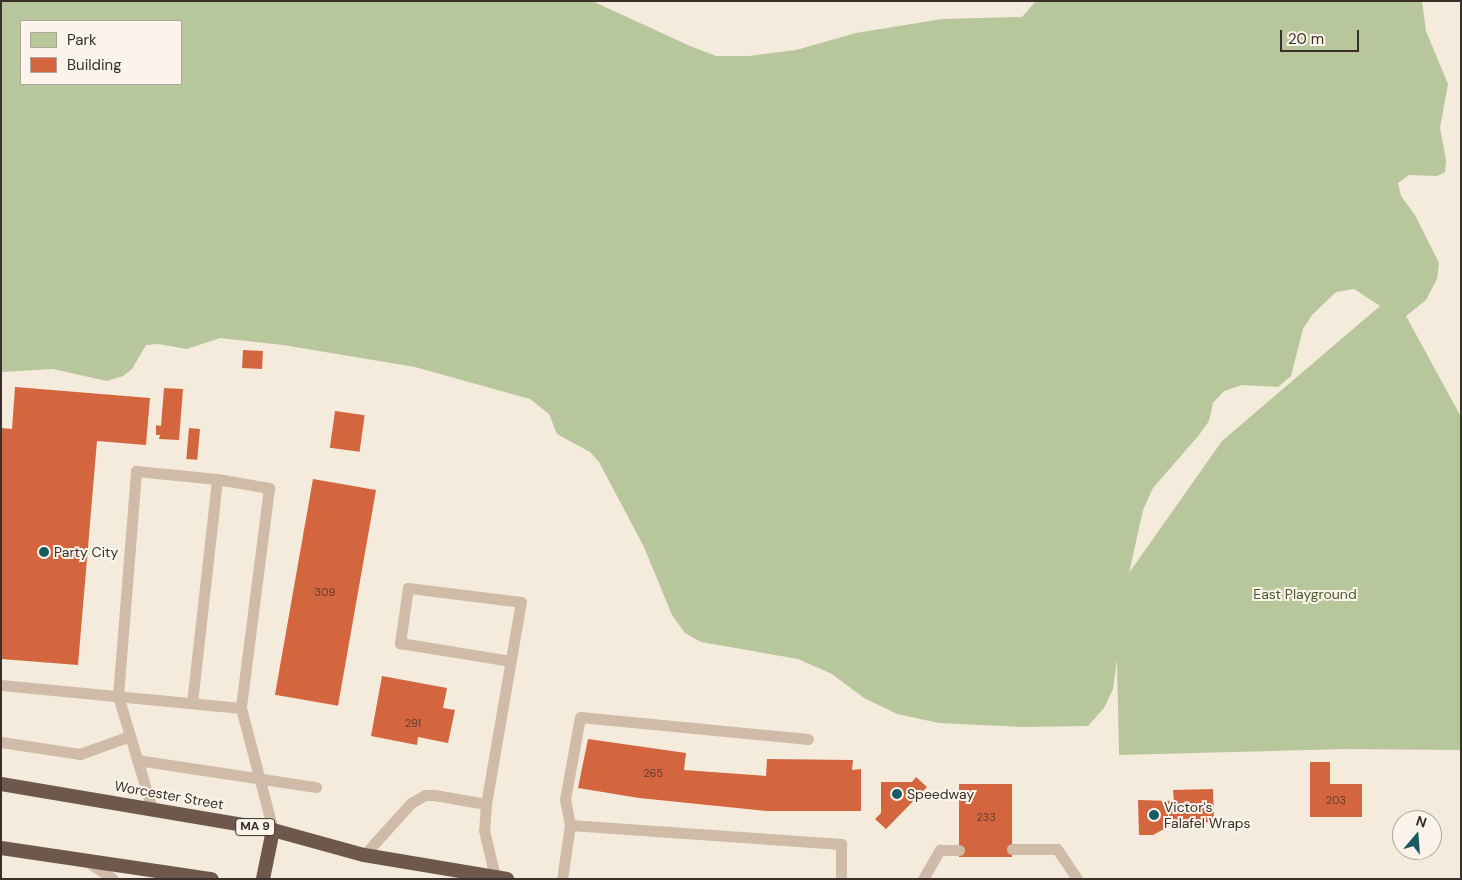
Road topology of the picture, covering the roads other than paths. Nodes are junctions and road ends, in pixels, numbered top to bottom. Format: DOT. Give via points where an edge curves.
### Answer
graph roads {
  1 [pos="217,478"];
  2 [pos="510,661"];
  3 [pos="1,685"];
  4 [pos="118,696"];
  5 [pos="192,703"];
  6 [pos="241,708"];
  7 [pos="130,736"];
  8 [pos="808,739"];
  9 [pos="1,742"];
  10 [pos="137,760"];
  11 [pos="259,778"];
  12 [pos="1,784"];
  13 [pos="316,787"];
  14 [pos="486,804"];
  15 [pos="152,809"];
  16 [pos="570,825"];
  17 [pos="273,830"];
  18 [pos="1,848"];
  19 [pos="1012,849"];
  20 [pos="960,850"];
  21 [pos="364,855"];
  22 [pos="85,859"];
  23 [pos="501,878"];
  24 [pos="113,879"];
  25 [pos="212,879"];
  26 [pos="263,879"];
  27 [pos="562,879"];
  28 [pos="841,879"];
  29 [pos="923,879"];
  30 [pos="1077,879"];
  1 -- 4 [label="lane" via="136,470"];
  1 -- 5 [label="lane"];
  1 -- 6 [label="lane" via="269,488"];
  2 -- 2 [label="lane" via="521,602 408,588 400,644"];
  2 -- 14 [label="lane"];
  3 -- 4 [label="lane"];
  4 -- 5 [label="lane"];
  4 -- 7 [label="lane"];
  5 -- 6 [label="lane"];
  6 -- 11 [label="lane"];
  7 -- 9 [label="lane" via="80,754"];
  7 -- 10 [label="lane"];
  8 -- 16 [label="lane" via="580,717 565,799"];
  10 -- 11 [label="lane"];
  10 -- 15 [label="lane"];
  11 -- 13 [label="lane"];
  11 -- 17 [label="lane"];
  12 -- 15 [label="highway, Worcester Street / MA 9"];
  14 -- 21 [label="lane" via="425,795 411,803"];
  14 -- 23 [label="lane" via="484,830"];
  15 -- 17 [label="highway, Worcester Street / MA 9"];
  16 -- 27 [label="lane"];
  16 -- 28 [label="lane" via="841,844"];
  17 -- 21 [label="highway, Worcester Street / MA 9"];
  17 -- 26 [label="highway"];
  18 -- 22 [label="highway"];
  19 -- 30 [label="lane" via="1056,849"];
  20 -- 29 [label="lane" via="940,850"];
  21 -- 23 [label="highway, Worcester Street / MA 9"];
  22 -- 24 [label="lane"];
  22 -- 25 [label="highway"];
}
